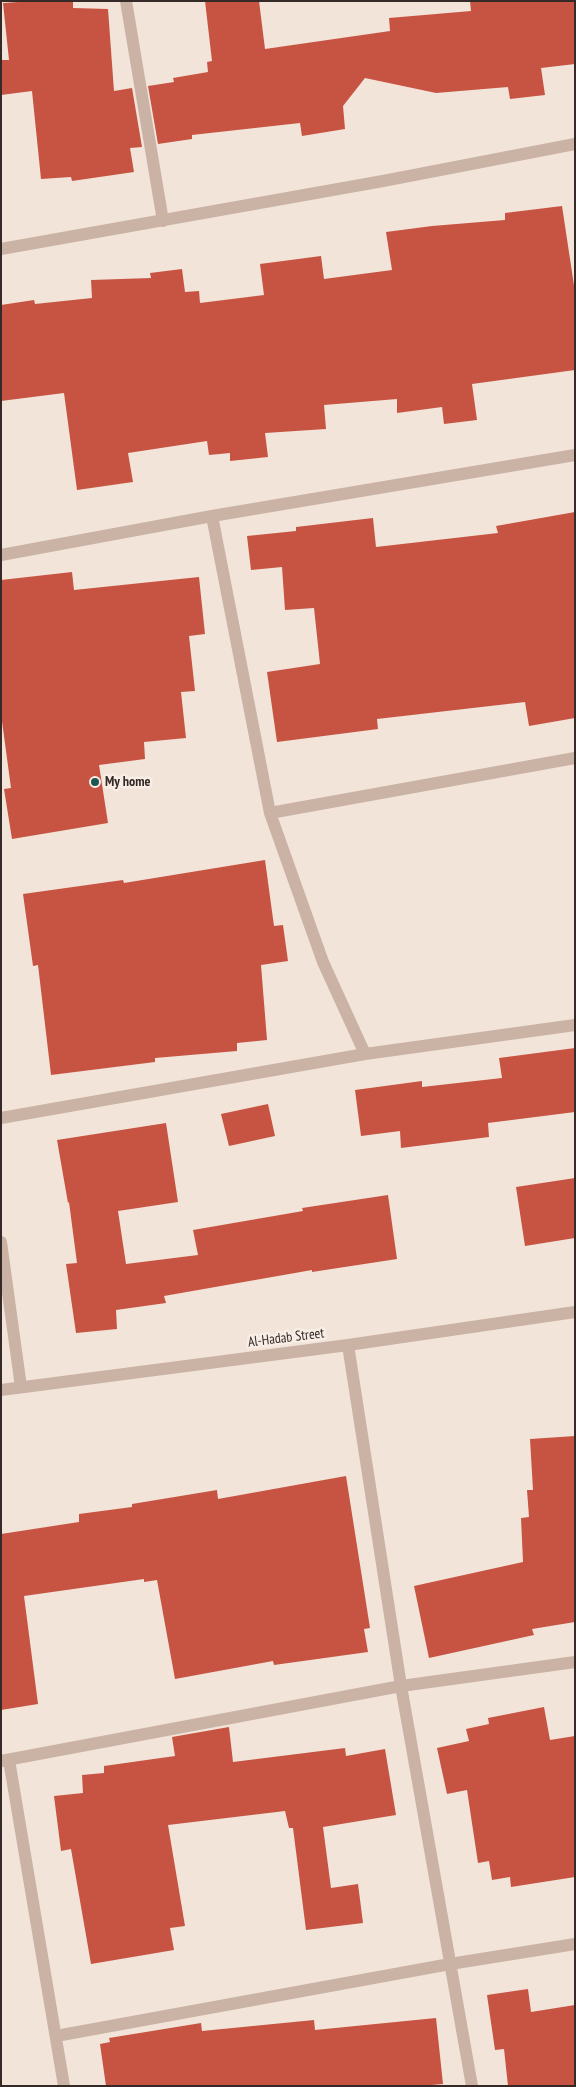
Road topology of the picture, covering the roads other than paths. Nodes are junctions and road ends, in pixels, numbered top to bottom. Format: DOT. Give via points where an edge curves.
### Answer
graph roads {
  1 [pos="126,1"];
  2 [pos="575,144"];
  3 [pos="163,221"];
  4 [pos="1,249"];
  5 [pos="575,455"];
  6 [pos="212,516"];
  7 [pos="1,556"];
  8 [pos="575,758"];
  9 [pos="270,813"];
  10 [pos="575,1026"];
  11 [pos="366,1054"];
  12 [pos="1,1118"];
  13 [pos="1,1242"];
  14 [pos="1,1306"];
  15 [pos="575,1312"];
  16 [pos="11,1319"];
  17 [pos="348,1345"];
  18 [pos="21,1387"];
  19 [pos="1,1390"];
  20 [pos="575,1662"];
  21 [pos="401,1686"];
  22 [pos="5,1760"];
  23 [pos="575,1944"];
  24 [pos="450,1964"];
  25 [pos="56,2036"];
  26 [pos="64,2086"];
  27 [pos="472,2086"];
  1 -- 3 [label="street"];
  2 -- 3 [label="street"];
  3 -- 4 [label="street"];
  5 -- 6 [label="street"];
  6 -- 7 [label="street"];
  6 -- 9 [label="street"];
  8 -- 9 [label="street"];
  9 -- 11 [label="street" via="323,962"];
  10 -- 11 [label="street"];
  11 -- 12 [label="street"];
  13 -- 16 [label="street"];
  14 -- 16 [label="street"];
  15 -- 17 [label="street, Al-Hadab Street"];
  16 -- 18 [label="street"];
  17 -- 18 [label="street, Al-Hadab Street"];
  17 -- 21 [label="street"];
  18 -- 19 [label="street, Al-Hadab Street"];
  20 -- 21 [label="street"];
  21 -- 22 [label="street"];
  21 -- 24 [label="street"];
  22 -- 25 [label="street"];
  23 -- 24 [label="street"];
  24 -- 25 [label="street"];
  24 -- 27 [label="street"];
  25 -- 26 [label="street"];
}
